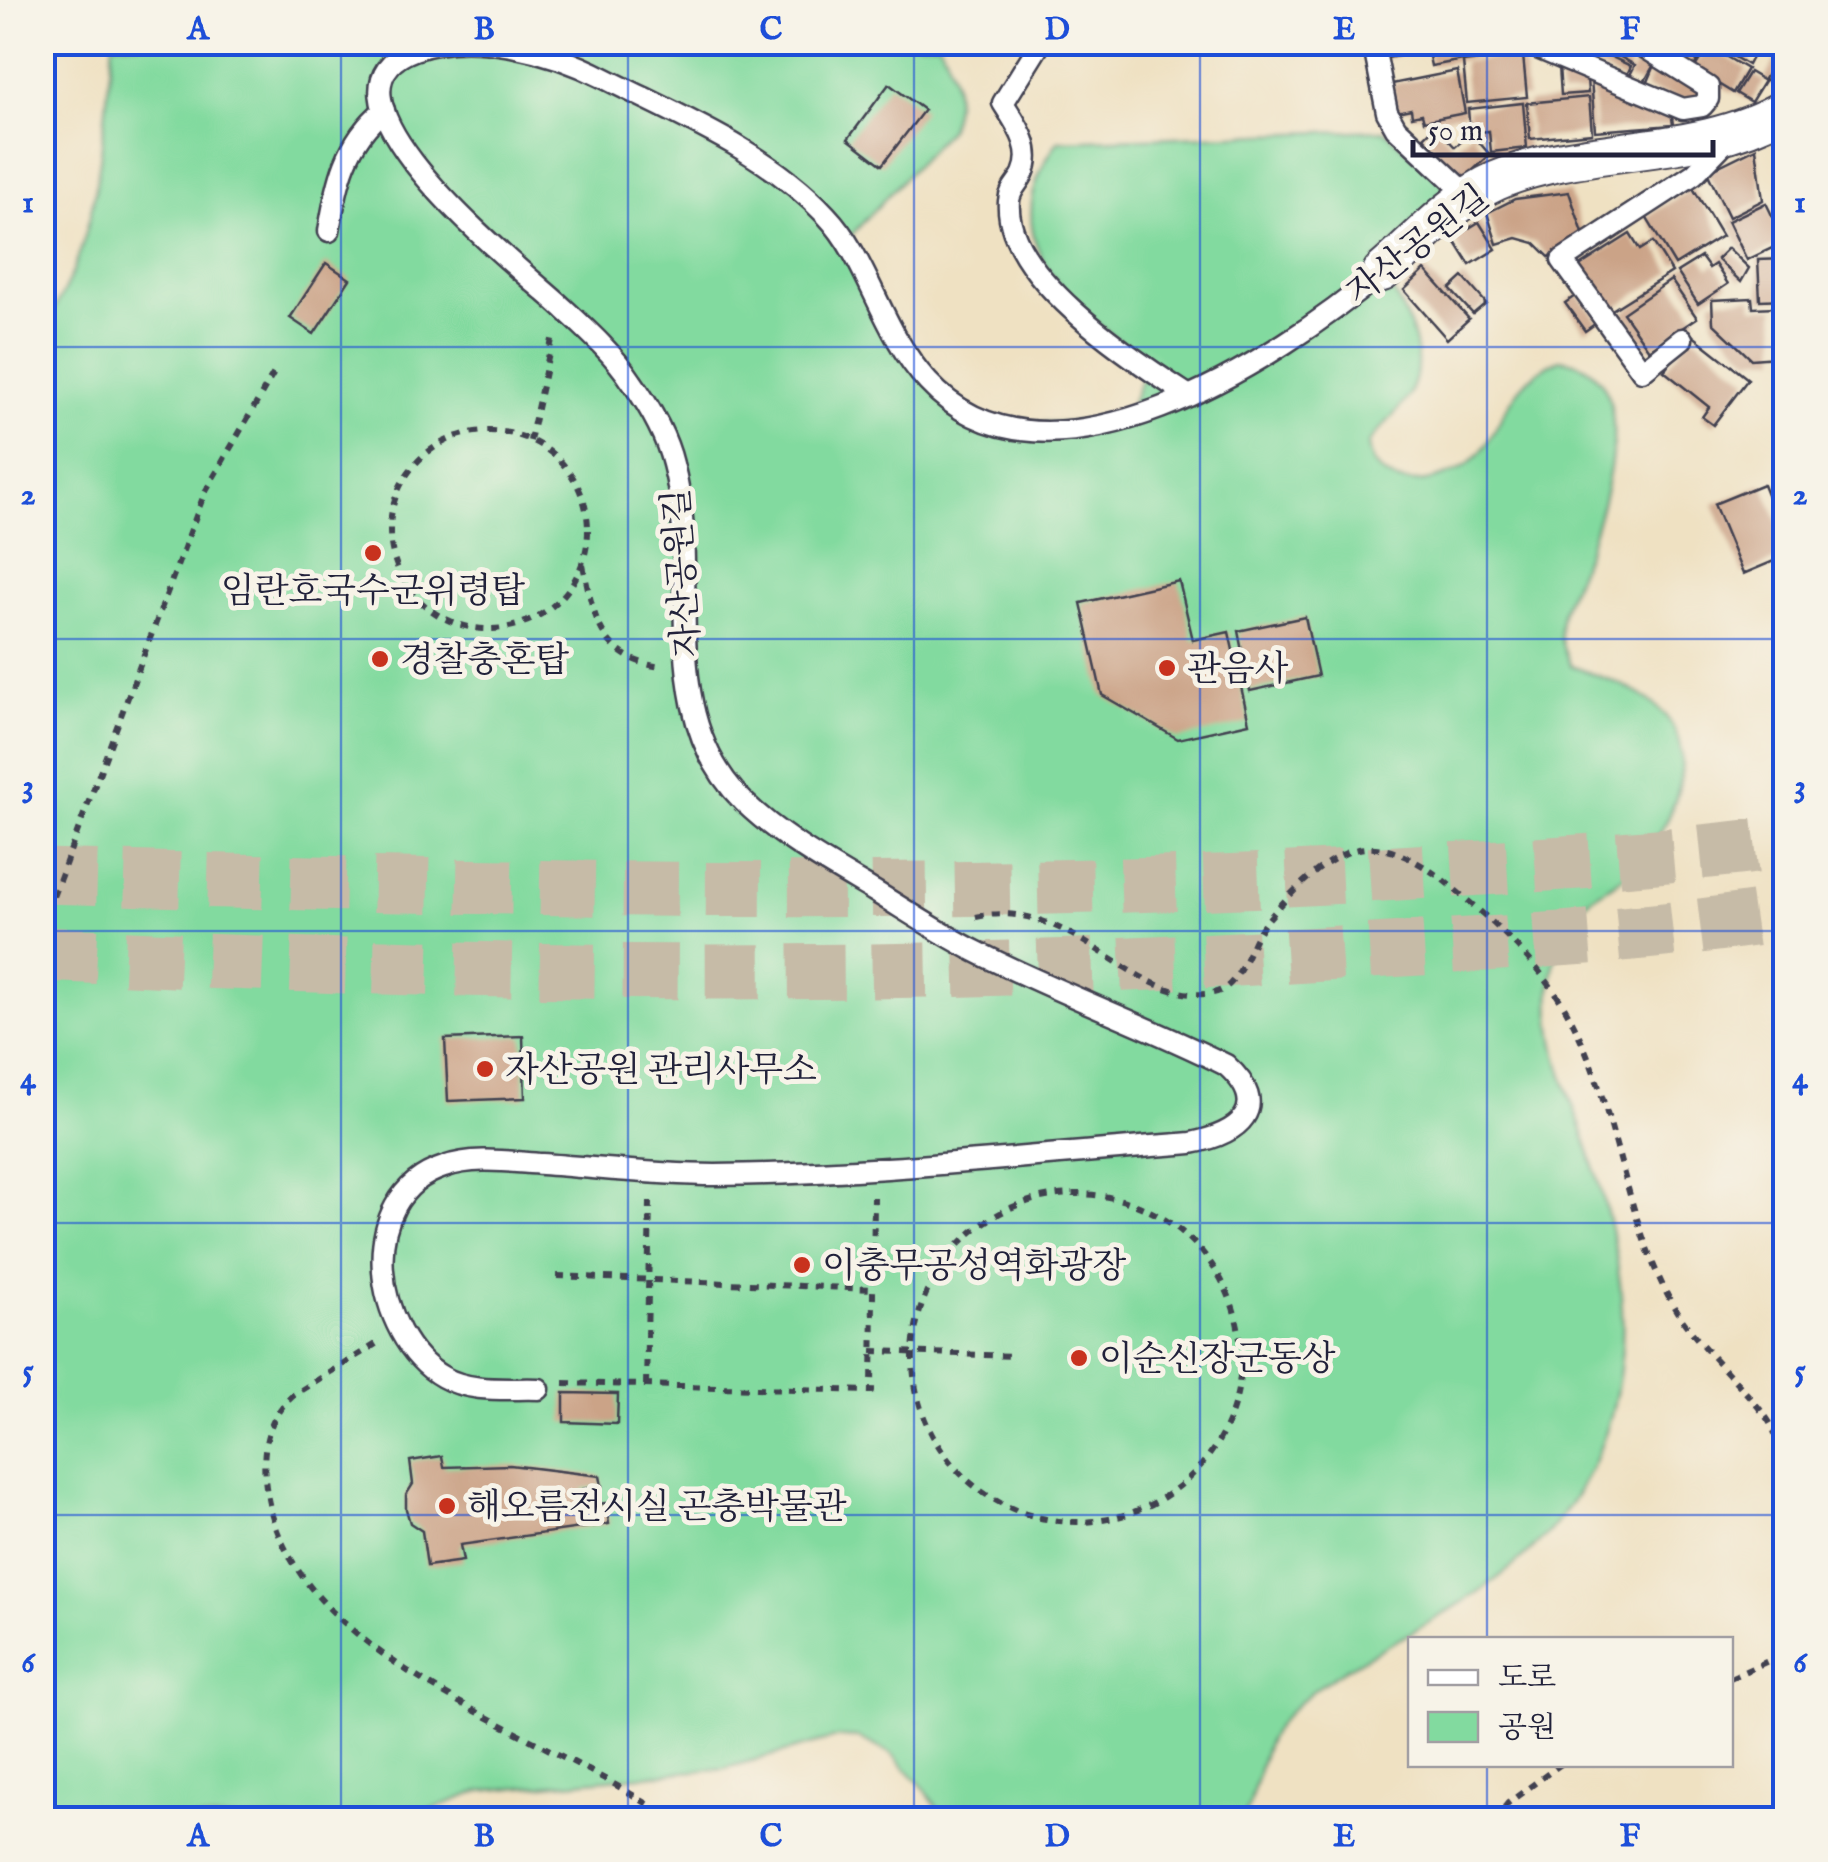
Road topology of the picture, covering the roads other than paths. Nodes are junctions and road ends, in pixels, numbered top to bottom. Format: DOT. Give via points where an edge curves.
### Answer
graph roads {
  1 [pos="1040,42"];
  2 [pos="1373,42"];
  3 [pos="1523,42"];
  4 [pos="1636,42"];
  5 [pos="1786,108"];
  6 [pos="384,110"];
  7 [pos="1735,132"];
  8 [pos="1469,196"];
  9 [pos="329,231"];
  10 [pos="1382,272"];
  11 [pos="1682,339"];
  12 [pos="1186,394"];
  13 [pos="539,1389"];
  1 -- 12 [label="lane" via="1003,104 1026,140 1024,172 1008,204 1015,231 1048,287 1096,331"];
  2 -- 8 [label="lane" via="1396,128"];
  3 -- 4 [label="lane" via="1682,109 1702,106 1708,87"];
  5 -- 7 [label="street, 자산공원길"];
  6 -- 9 [label="lane" via="350,147"];
  6 -- 12 [label="lane, 자산공원길" via="382,85 391,65 425,48 516,48 582,67 734,144 805,194 847,240 878,310 924,378 950,404 984,423 1053,432 1091,428 1124,422"];
  6 -- 13 [label="lane, 자산공원길" via="406,153 450,205 560,304 630,379 656,420 673,464 681,518 687,670 706,749 719,774 748,806 823,861 974,950 1226,1066 1247,1098 1240,1125 1191,1142 713,1175 473,1161 441,1167 398,1205 387,1225 385,1297 399,1332 420,1361 455,1383"];
  7 -- 8 [label="street, 자산공원길" via="1534,169"];
  7 -- 11 [label="lane" via="1694,174 1562,260 1642,372"];
  8 -- 10 [label="street, 자산공원길"];
  10 -- 12 [label="lane, 자산공원길" via="1326,316"];
}
